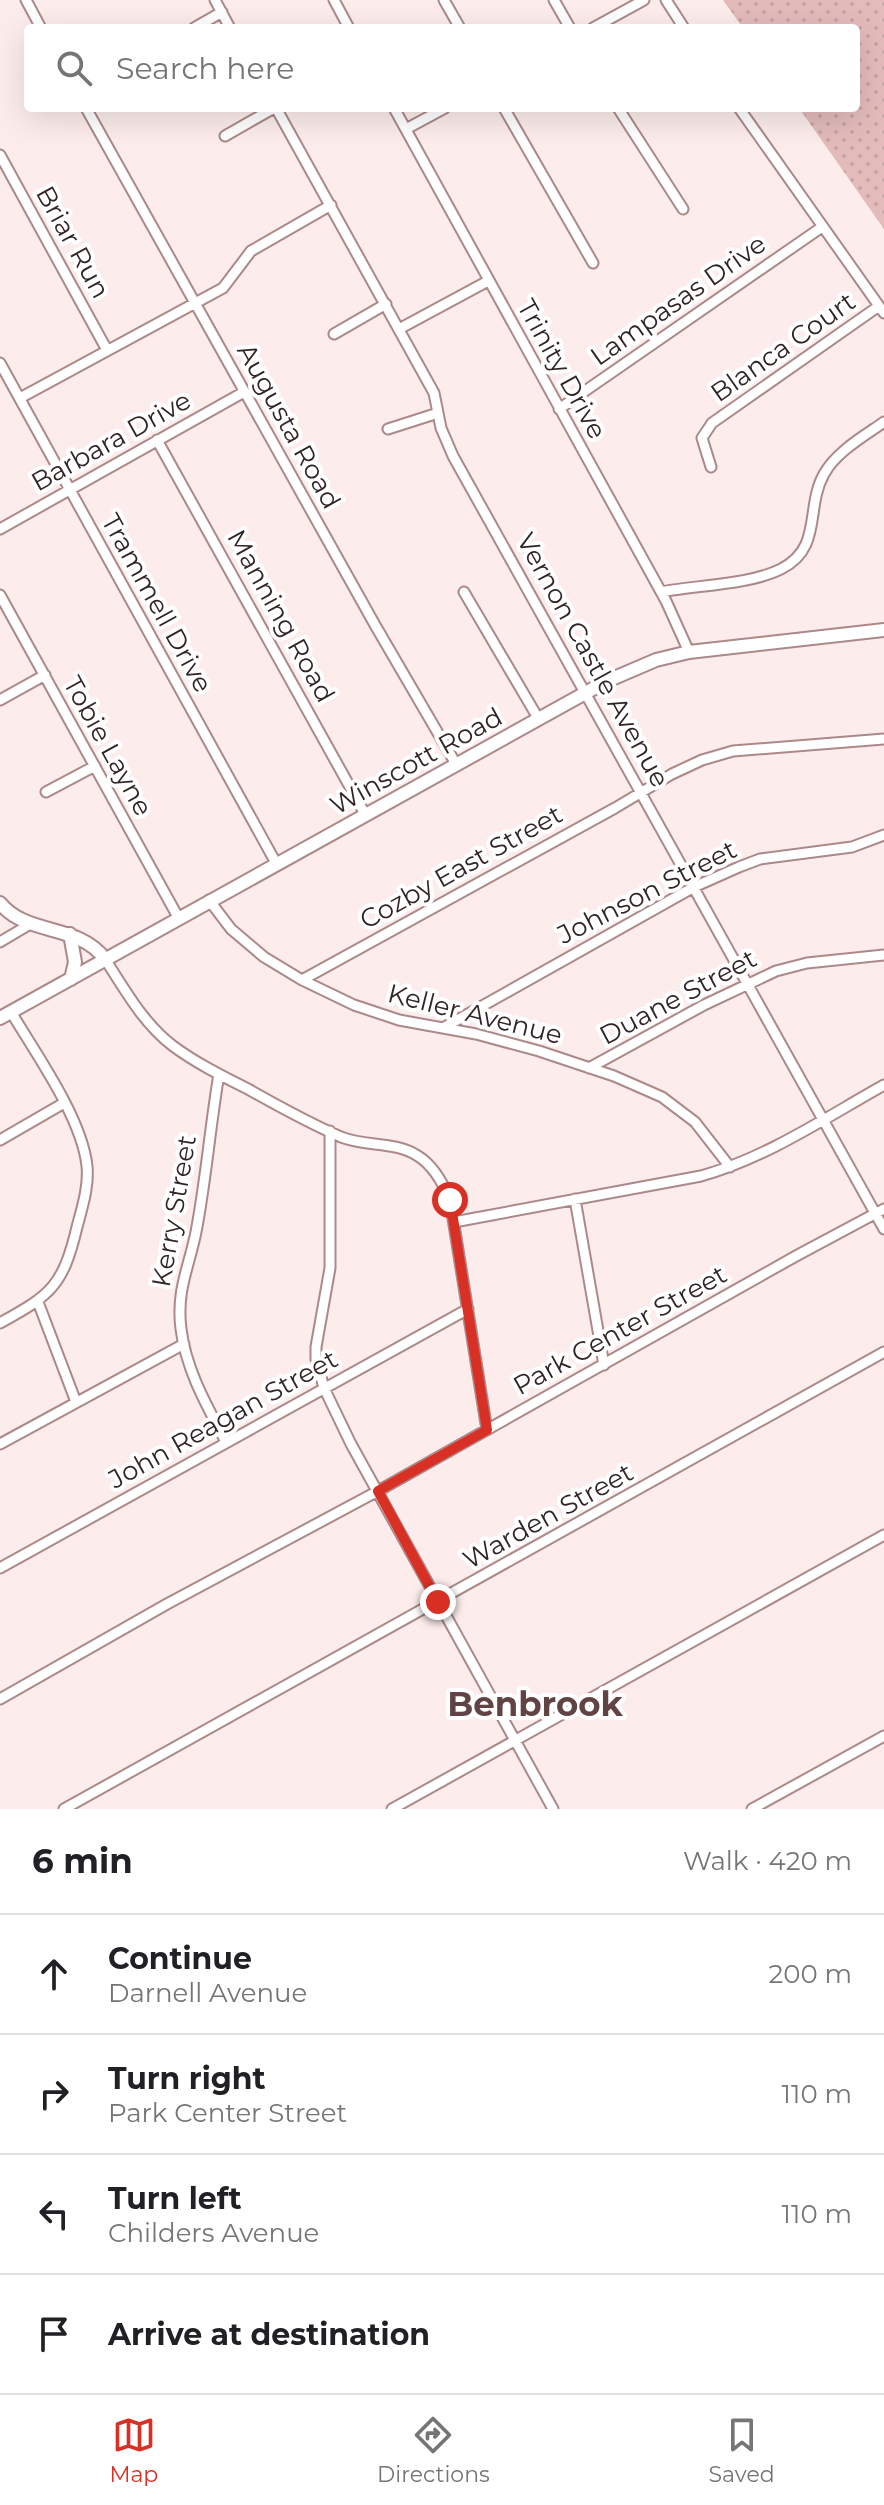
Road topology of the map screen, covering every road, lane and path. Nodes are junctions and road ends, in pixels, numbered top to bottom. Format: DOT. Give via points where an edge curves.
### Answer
graph roads {
  1 [pos="26,0"];
  2 [pos="215,0"];
  3 [pos="334,0"];
  4 [pos="444,0"];
  5 [pos="554,0"];
  6 [pos="644,0"];
  7 [pos="666,0"];
  8 [pos="222,12"];
  9 [pos="39,24"];
  10 [pos="201,24"];
  11 [pos="228,24"];
  12 [pos="347,24"];
  13 [pos="458,24"];
  14 [pos="568,24"];
  15 [pos="600,24"];
  16 [pos="681,24"];
  17 [pos="88,112"];
  18 [pos="268,112"];
  19 [pos="277,112"];
  20 [pos="396,112"];
  21 [pos="438,112"];
  22 [pos="506,112"];
  23 [pos="621,112"];
  24 [pos="742,112"];
  25 [pos="406,129"];
  26 [pos="225,136"];
  27 [pos="0,155"];
  28 [pos="331,205"];
  29 [pos="683,209"];
  30 [pos="822,227"];
  31 [pos="593,263"];
  32 [pos="488,281"];
  33 [pos="195,303"];
  34 [pos="386,304"];
  35 [pos="882,310"];
  36 [pos="399,329"];
  37 [pos="334,334"];
  38 [pos="107,350"];
  39 [pos="0,363"];
  40 [pos="244,392"];
  41 [pos="20,398"];
  42 [pos="559,409"];
  43 [pos="438,413"];
  44 [pos="884,422"];
  45 [pos="388,429"];
  46 [pos="157,440"];
  47 [pos="711,467"];
  48 [pos="69,489"];
  49 [pos="0,529"];
  50 [pos="464,592"];
  51 [pos="661,592"];
  52 [pos="0,595"];
  53 [pos="884,630"];
  54 [pos="689,652"];
  55 [pos="45,675"];
  56 [pos="585,692"];
  57 [pos="0,700"];
  58 [pos="538,718"];
  59 [pos="884,739"];
  60 [pos="456,764"];
  61 [pos="95,766"];
  62 [pos="46,792"];
  63 [pos="642,792"];
  64 [pos="365,814"];
  65 [pos="884,835"];
  66 [pos="276,863"];
  67 [pos="694,887"];
  68 [pos="209,900"];
  69 [pos="0,903"];
  70 [pos="178,917"];
  71 [pos="32,923"];
  72 [pos="70,934"];
  73 [pos="0,942"];
  74 [pos="884,955"];
  75 [pos="105,959"];
  76 [pos="71,979"];
  77 [pos="302,980"];
  78 [pos="748,983"];
  79 [pos="6,1015"];
  80 [pos="443,1028"];
  81 [pos="589,1068"];
  82 [pos="219,1074"];
  83 [pos="884,1085"];
  84 [pos="64,1103"];
  85 [pos="824,1120"];
  86 [pos="330,1131"];
  87 [pos="0,1140"];
  88 [pos="730,1167"];
  89 [pos="575,1199"];
  90 [pos="880,1212"];
  91 [pos="454,1222"];
  92 [pos="884,1229"];
  93 [pos="38,1302"];
  94 [pos="468,1309"];
  95 [pos="0,1323"];
  96 [pos="184,1344"];
  97 [pos="884,1352"];
  98 [pos="604,1365"];
  99 [pos="324,1388"];
  100 [pos="76,1402"];
  101 [pos="487,1430"];
  102 [pos="226,1442"];
  103 [pos="0,1444"];
  104 [pos="378,1491"];
  105 [pos="884,1535"];
  106 [pos="0,1568"];
  107 [pos="438,1602"];
  108 [pos="0,1699"];
  109 [pos="884,1736"];
  110 [pos="515,1740"];
  111 [pos="64,1809"];
  112 [pos="392,1809"];
  113 [pos="553,1809"];
  114 [pos="752,1809"];
  1 -- 9 [label="street"];
  2 -- 8 [label="street"];
  3 -- 12 [label="street"];
  4 -- 13 [label="street"];
  5 -- 14 [label="street"];
  6 -- 15 [label="street"];
  7 -- 16 [label="street"];
  8 -- 10 [label="street"];
  8 -- 11 [label="street"];
  17 -- 33 [label="street, Augusta Road"];
  18 -- 26 [label="street"];
  19 -- 28 [label="street, Vernon Castle Avenue"];
  20 -- 25 [label="street, Trinity Drive"];
  21 -- 25 [label="street"];
  22 -- 31 [label="street"];
  23 -- 29 [label="street"];
  24 -- 30 [label="street"];
  25 -- 32 [label="street, Trinity Drive"];
  27 -- 38 [label="street, Briar Run"];
  28 -- 33 [label="street" via="251,251 223,288"];
  28 -- 34 [label="street, Vernon Castle Avenue"];
  30 -- 35 [label="street"];
  30 -- 42 [label="street, Lampasas Drive"];
  32 -- 36 [label="street"];
  32 -- 42 [label="street, Trinity Drive"];
  33 -- 38 [label="street"];
  33 -- 40 [label="street, Augusta Road"];
  34 -- 36 [label="street, Vernon Castle Avenue"];
  34 -- 37 [label="street"];
  35 -- 47 [label="street, Blanca Court" via="712,423 702,438"];
  36 -- 43 [label="street, Vernon Castle Avenue" via="434,393"];
  38 -- 41 [label="street"];
  39 -- 41 [label="street, Trammell Drive"];
  40 -- 46 [label="street, Barbara Drive"];
  40 -- 60 [label="street, Augusta Road"];
  41 -- 48 [label="street, Trammell Drive"];
  42 -- 51 [label="street, Trinity Drive"];
  43 -- 45 [label="street"];
  43 -- 56 [label="street, Vernon Castle Avenue" via="453,456"];
  44 -- 51 [label="street" via="825,473 806,545 794,561 754,578"];
  46 -- 48 [label="street, Barbara Drive"];
  46 -- 64 [label="street, Manning Road"];
  48 -- 49 [label="street, Barbara Drive"];
  48 -- 66 [label="street, Trammell Drive"];
  50 -- 58 [label="street"];
  51 -- 54 [label="street, Trinity Drive"];
  52 -- 55 [label="street, Tobie Layne"];
  53 -- 54 [label="main road, Winscott Road"];
  54 -- 56 [label="main road, Winscott Road" via="656,660"];
  55 -- 57 [label="street"];
  55 -- 61 [label="street, Tobie Layne"];
  56 -- 58 [label="main road, Winscott Road"];
  56 -- 63 [label="street, Vernon Castle Avenue"];
  58 -- 60 [label="main road, Winscott Road"];
  59 -- 63 [label="street, Cozby East Street" via="733,751 702,760"];
  60 -- 64 [label="main road, Winscott Road"];
  61 -- 62 [label="street"];
  61 -- 70 [label="street, Tobie Layne"];
  63 -- 67 [label="street, Vernon Castle Avenue"];
  63 -- 77 [label="street, Cozby East Street"];
  64 -- 66 [label="main road, Winscott Road"];
  65 -- 67 [label="street, Johnson Street" via="852,847 760,859"];
  66 -- 68 [label="main road, Winscott Road"];
  67 -- 78 [label="street, Vernon Castle Avenue"];
  67 -- 80 [label="street, Johnson Street"];
  68 -- 70 [label="main road, Winscott Road"];
  68 -- 77 [label="street, Keller Avenue" via="247,943"];
  69 -- 71 [label="main road"];
  70 -- 75 [label="main road, Winscott Road"];
  71 -- 72 [label="main road"];
  71 -- 73 [label="street"];
  72 -- 75 [label="main road" via="95,946"];
  72 -- 76 [label="main road" via="75,962"];
  74 -- 78 [label="street, Duane Street" via="807,963"];
  75 -- 76 [label="main road, Winscott Road"];
  75 -- 82 [label="street" via="143,1018 174,1046"];
  76 -- 79 [label="main road, Winscott Road"];
  77 -- 80 [label="street, Keller Avenue" via="354,1005"];
  78 -- 81 [label="street, Duane Street"];
  78 -- 85 [label="street, Vernon Castle Avenue"];
  79 -- 84 [label="street"];
  80 -- 81 [label="street, Keller Avenue"];
  81 -- 88 [label="street, Keller Avenue" via="674,1104"];
  82 -- 86 [label="street"];
  82 -- 96 [label="street, Kerry Street" via="196,1234 180,1291"];
  83 -- 85 [label="street"];
  84 -- 87 [label="street"];
  84 -- 93 [label="street" via="83,1149 87,1180 66,1264"];
  85 -- 88 [label="street"];
  85 -- 90 [label="street, Vernon Castle Avenue"];
  86 -- 91 [label="street" via="419,1157 443,1183"];
  86 -- 99 [label="street" via="330,1268 316,1347"];
  88 -- 89 [label="street"];
  89 -- 91 [label="street"];
  89 -- 98 [label="street"];
  90 -- 92 [label="street, Vernon Castle Avenue"];
  90 -- 98 [label="street, Park Center Street"];
  91 -- 94 [label="street"];
  93 -- 95 [label="street"];
  93 -- 100 [label="street"];
  94 -- 99 [label="street, John Reagan Street"];
  94 -- 101 [label="street"];
  96 -- 100 [label="street"];
  96 -- 102 [label="street, Kerry Street" via="194,1381"];
  97 -- 107 [label="street, Warden Street"];
  98 -- 101 [label="street, Park Center Street"];
  99 -- 102 [label="street, John Reagan Street"];
  99 -- 104 [label="street"];
  100 -- 103 [label="street"];
  101 -- 104 [label="street, Park Center Street"];
  102 -- 106 [label="street, John Reagan Street"];
  104 -- 107 [label="street"];
  104 -- 108 [label="street, Park Center Street"];
  105 -- 110 [label="street"];
  107 -- 110 [label="street"];
  107 -- 111 [label="street, Warden Street"];
  109 -- 114 [label="street"];
  110 -- 112 [label="street"];
  110 -- 113 [label="street"];
}
